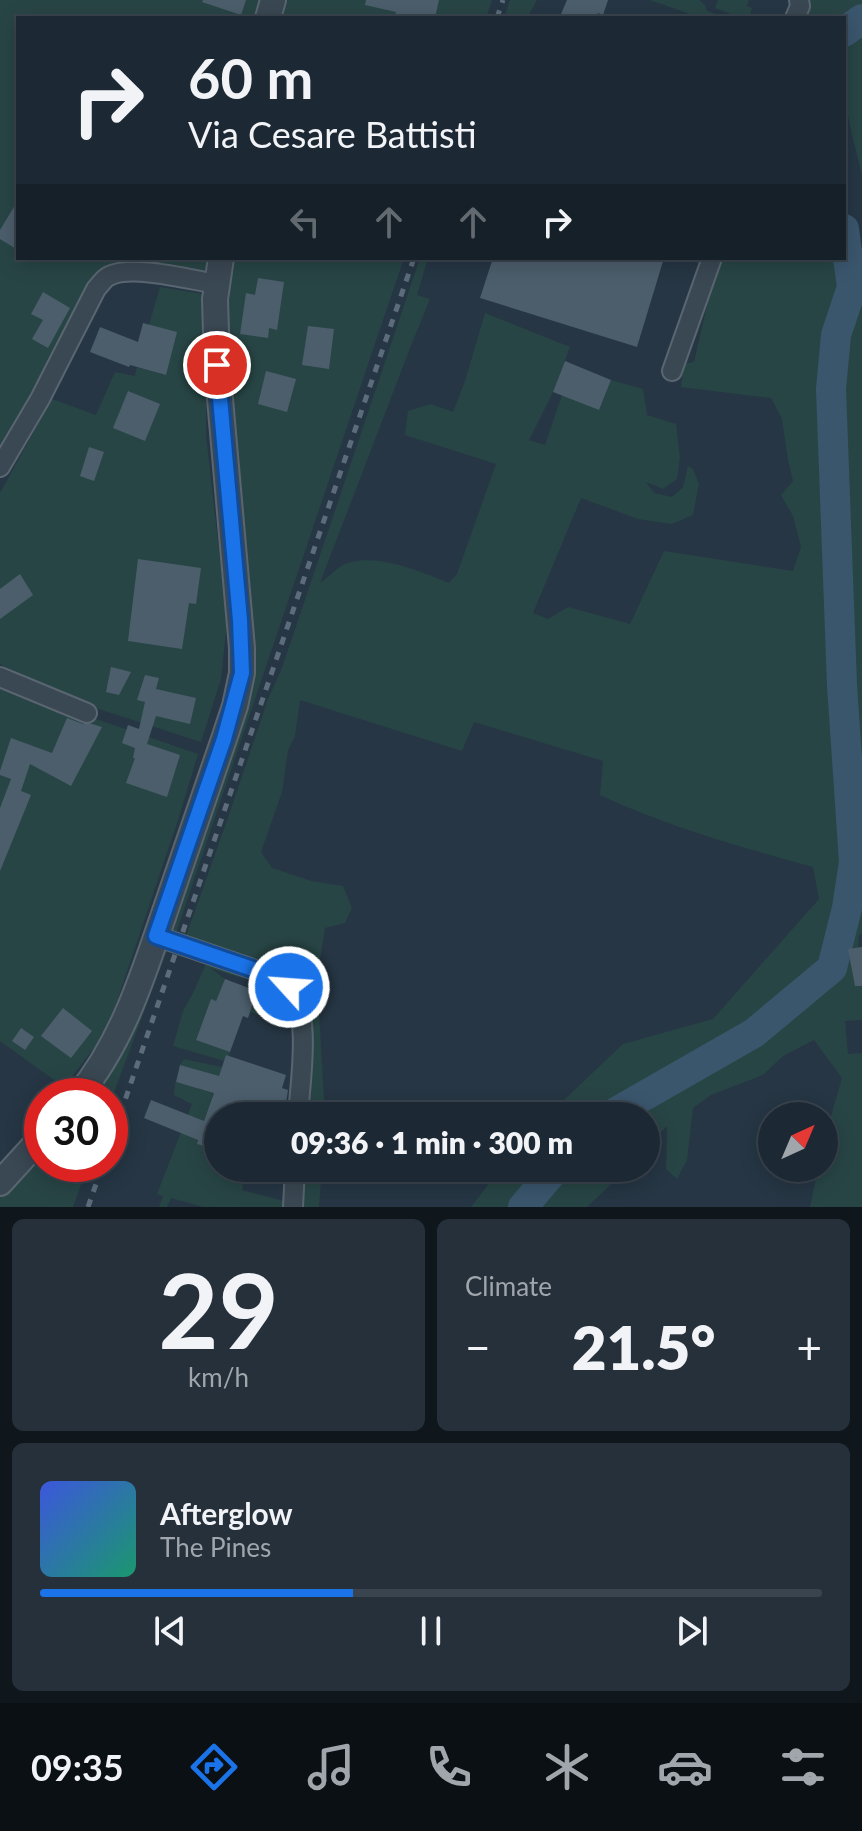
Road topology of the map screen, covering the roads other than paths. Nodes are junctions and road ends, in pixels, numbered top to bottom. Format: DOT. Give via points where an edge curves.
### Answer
graph roads {
  1 [pos="221,260"];
  2 [pos="711,260"];
  3 [pos="217,284"];
  4 [pos="672,371"];
  5 [pos="0,467"];
  6 [pos="0,677"];
  7 [pos="87,713"];
  8 [pos="156,936"];
  9 [pos="93,1078"];
  10 [pos="299,1102"];
  11 [pos="24,1157"];
  12 [pos="294,1182"];
  13 [pos="0,1183"];
  14 [pos="293,1207"];
  1 -- 3 [label="street"];
  2 -- 4 [label="street"];
  3 -- 5 [label="street" via="142,271 108,276 96,289"];
  3 -- 8 [label="street" via="217,365 242,673"];
  6 -- 7 [label="street"];
  8 -- 9 [label="street" via="112,1048"];
  8 -- 10 [label="street" via="273,976 289,987 303,1030"];
  11 -- 13 [label="street"];
  12 -- 14 [label="street"];
}
